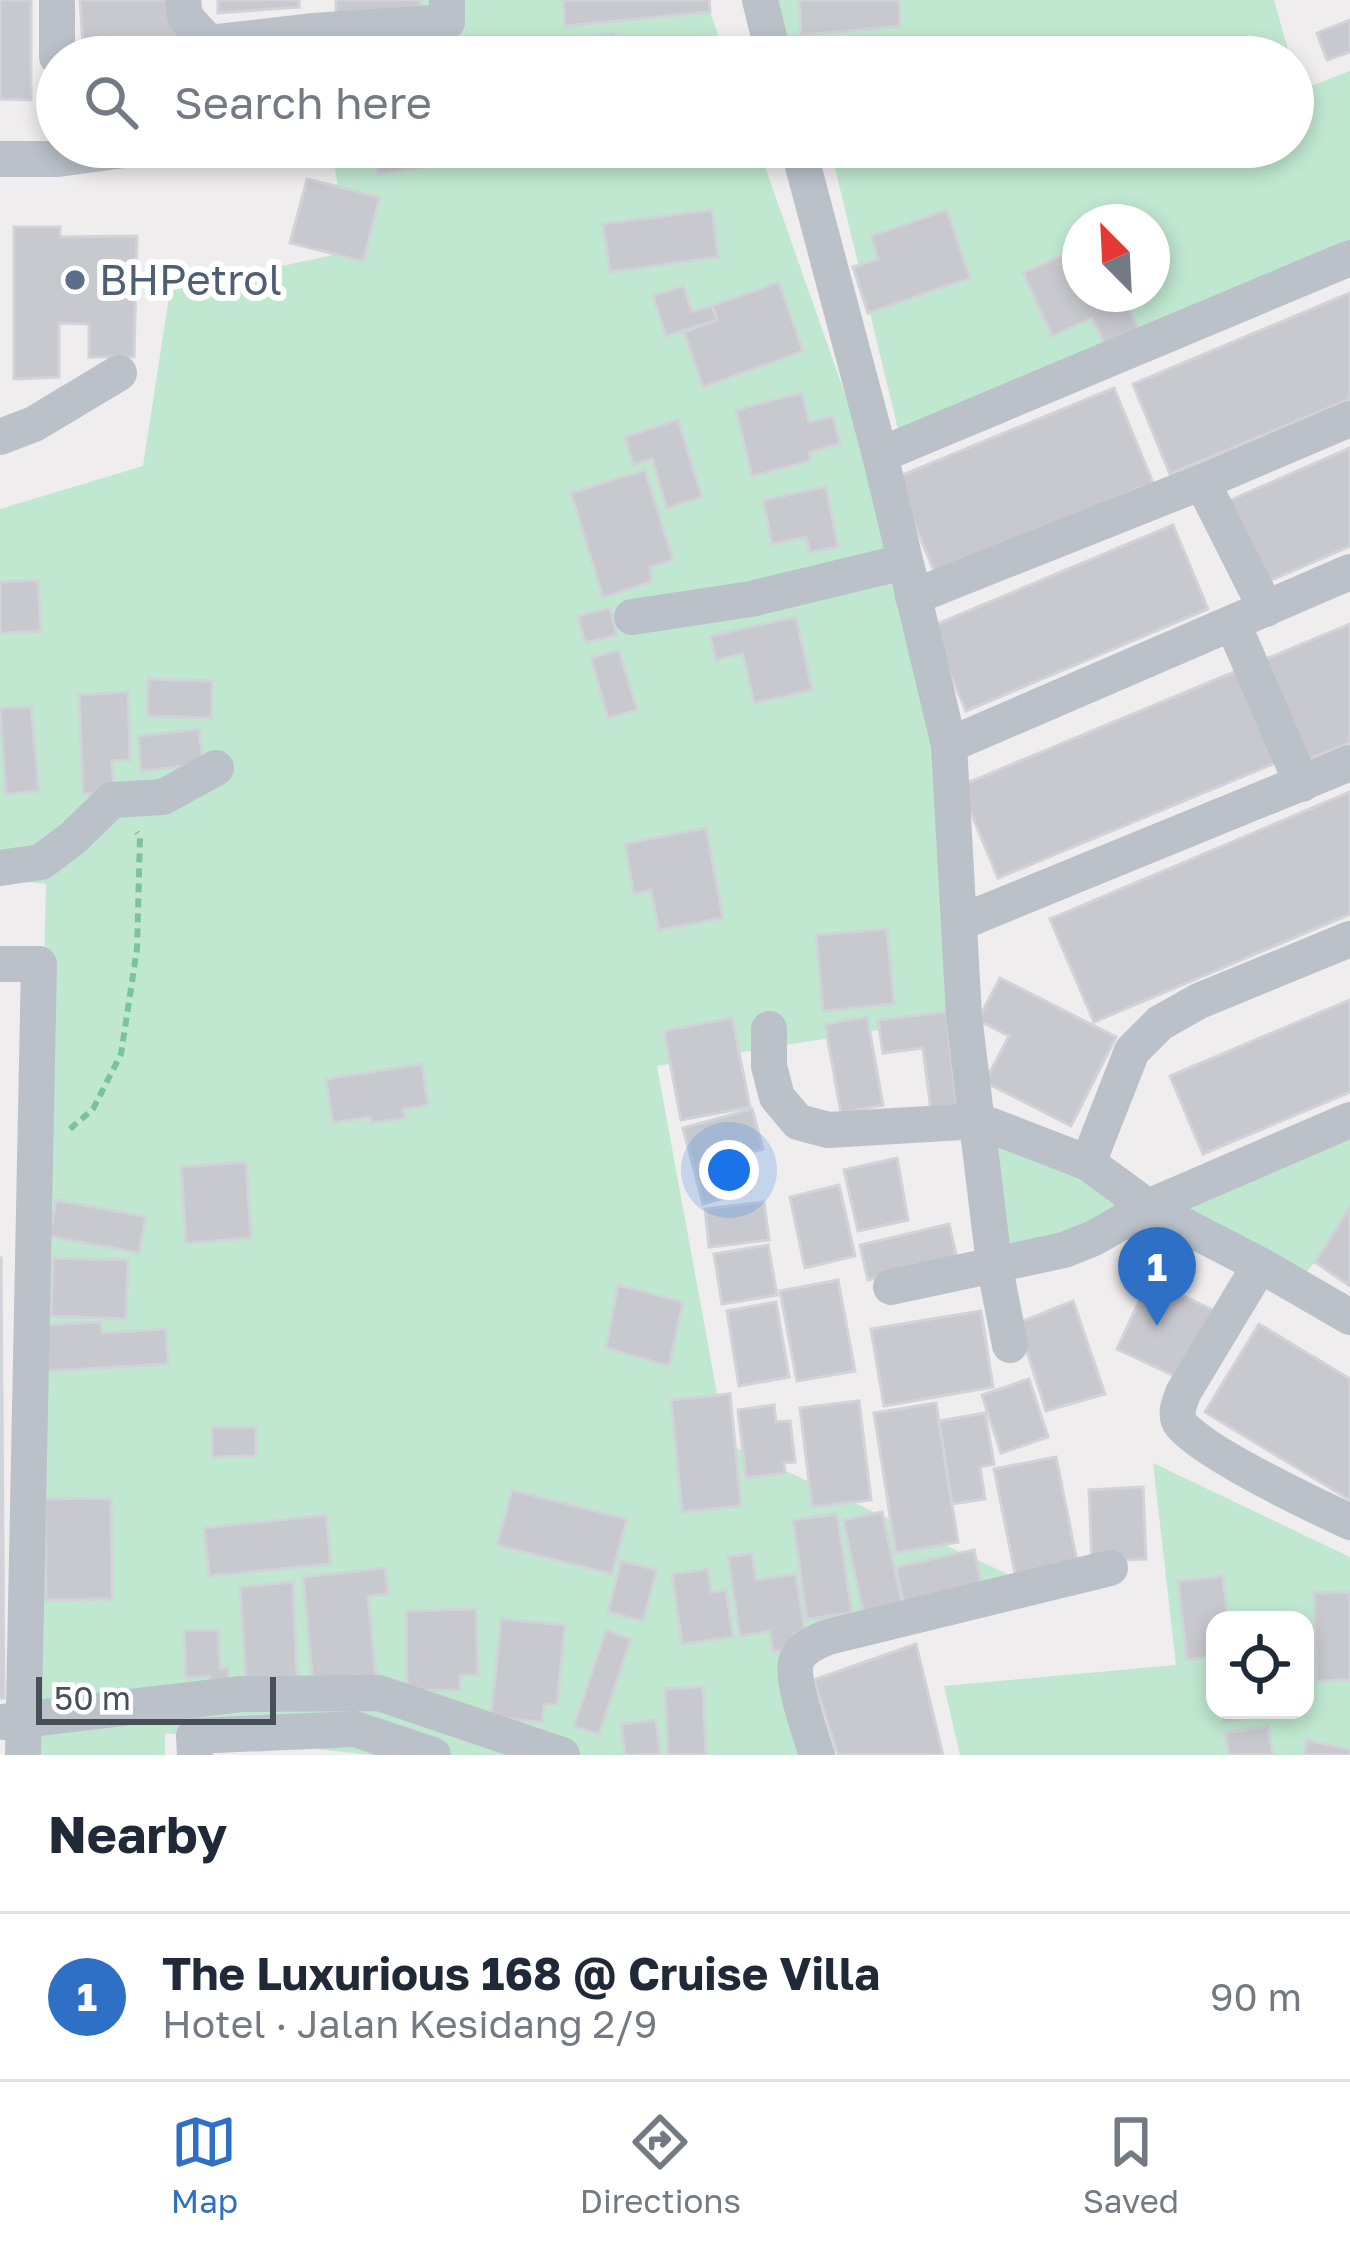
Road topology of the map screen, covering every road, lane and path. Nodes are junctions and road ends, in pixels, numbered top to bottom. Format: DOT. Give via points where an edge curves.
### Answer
graph roads {
  1 [pos="57,0"];
  2 [pos="184,0"];
  3 [pos="760,2"];
  4 [pos="447,11"];
  5 [pos="314,15"];
  6 [pos="57,36"];
  7 [pos="199,36"];
  8 [pos="251,36"];
  9 [pos="769,36"];
  10 [pos="36,155"];
  11 [pos="0,159"];
  12 [pos="804,168"];
  13 [pos="1350,258"];
  14 [pos="119,373"];
  15 [pos="1350,418"];
  16 [pos="0,437"];
  17 [pos="880,455"];
  18 [pos="1202,482"];
  19 [pos="1350,572"];
  20 [pos="909,580"];
  21 [pos="1267,609"];
  22 [pos="632,616"];
  23 [pos="1233,624"];
  24 [pos="950,745"];
  25 [pos="1350,763"];
  26 [pos="216,768"];
  27 [pos="1301,784"];
  28 [pos="112,800"];
  29 [pos="0,868"];
  30 [pos="959,923"];
  31 [pos="1350,939"];
  32 [pos="0,964"];
  33 [pos="769,1029"];
  34 [pos="979,1120"];
  35 [pos="1350,1120"];
  36 [pos="35,1159"];
  37 [pos="1088,1163"];
  38 [pos="1148,1207"];
  39 [pos="17,1212"];
  40 [pos="994,1262"];
  41 [pos="1260,1265"];
  42 [pos="890,1286"];
  43 [pos="1350,1317"];
  44 [pos="1010,1345"];
  45 [pos="1350,1522"];
  46 [pos="1110,1568"];
  47 [pos="452,1718"];
  48 [pos="16,1732"];
  49 [pos="195,1755"];
  50 [pos="434,1755"];
  51 [pos="461,1755"];
  52 [pos="562,1755"];
  53 [pos="817,1755"];
  1 -- 6 [label="street"];
  2 -- 7 [label="street"];
  3 -- 9 [label="street"];
  4 -- 5 [label="street"];
  5 -- 8 [label="street"];
  10 -- 11 [label="street"];
  12 -- 17 [label="street"];
  13 -- 17 [label="street"];
  14 -- 16 [label="street"];
  15 -- 18 [label="street"];
  17 -- 20 [label="street"];
  18 -- 20 [label="street"];
  18 -- 21 [label="street"];
  19 -- 21 [label="street"];
  20 -- 22 [label="street"];
  20 -- 24 [label="street"];
  21 -- 23 [label="street"];
  23 -- 24 [label="street"];
  23 -- 27 [label="street"];
  24 -- 30 [label="street"];
  25 -- 27 [label="street"];
  26 -- 28 [label="street" via="164,796"];
  27 -- 30 [label="street"];
  28 -- 29 [label="street" via="41,862"];
  28 -- 36 [label="path" via="140,837 137,949 121,1054 93,1109"];
  30 -- 34 [label="street"];
  31 -- 37 [label="street" via="1160,1023 1132,1051"];
  32 -- 36 [label="street" via="39,964"];
  33 -- 34 [label="street" via="777,1097 798,1122 828,1130"];
  34 -- 37 [label="street"];
  34 -- 40 [label="street"];
  35 -- 38 [label="street"];
  36 -- 39 [label="street"];
  37 -- 38 [label="street"];
  38 -- 40 [label="street" via="1064,1250"];
  38 -- 41 [label="street"];
  39 -- 48 [label="street"];
  40 -- 42 [label="street"];
  40 -- 44 [label="street"];
  41 -- 43 [label="street"];
  41 -- 45 [label="street" via="1183,1394 1180,1425"];
  46 -- 53 [label="street" via="810,1645 794,1672"];
  47 -- 48 [label="street" via="379,1694 241,1694"];
  47 -- 51 [label="street"];
  47 -- 52 [label="street"];
  49 -- 50 [label="street" via="194,1736 356,1730"];
}
